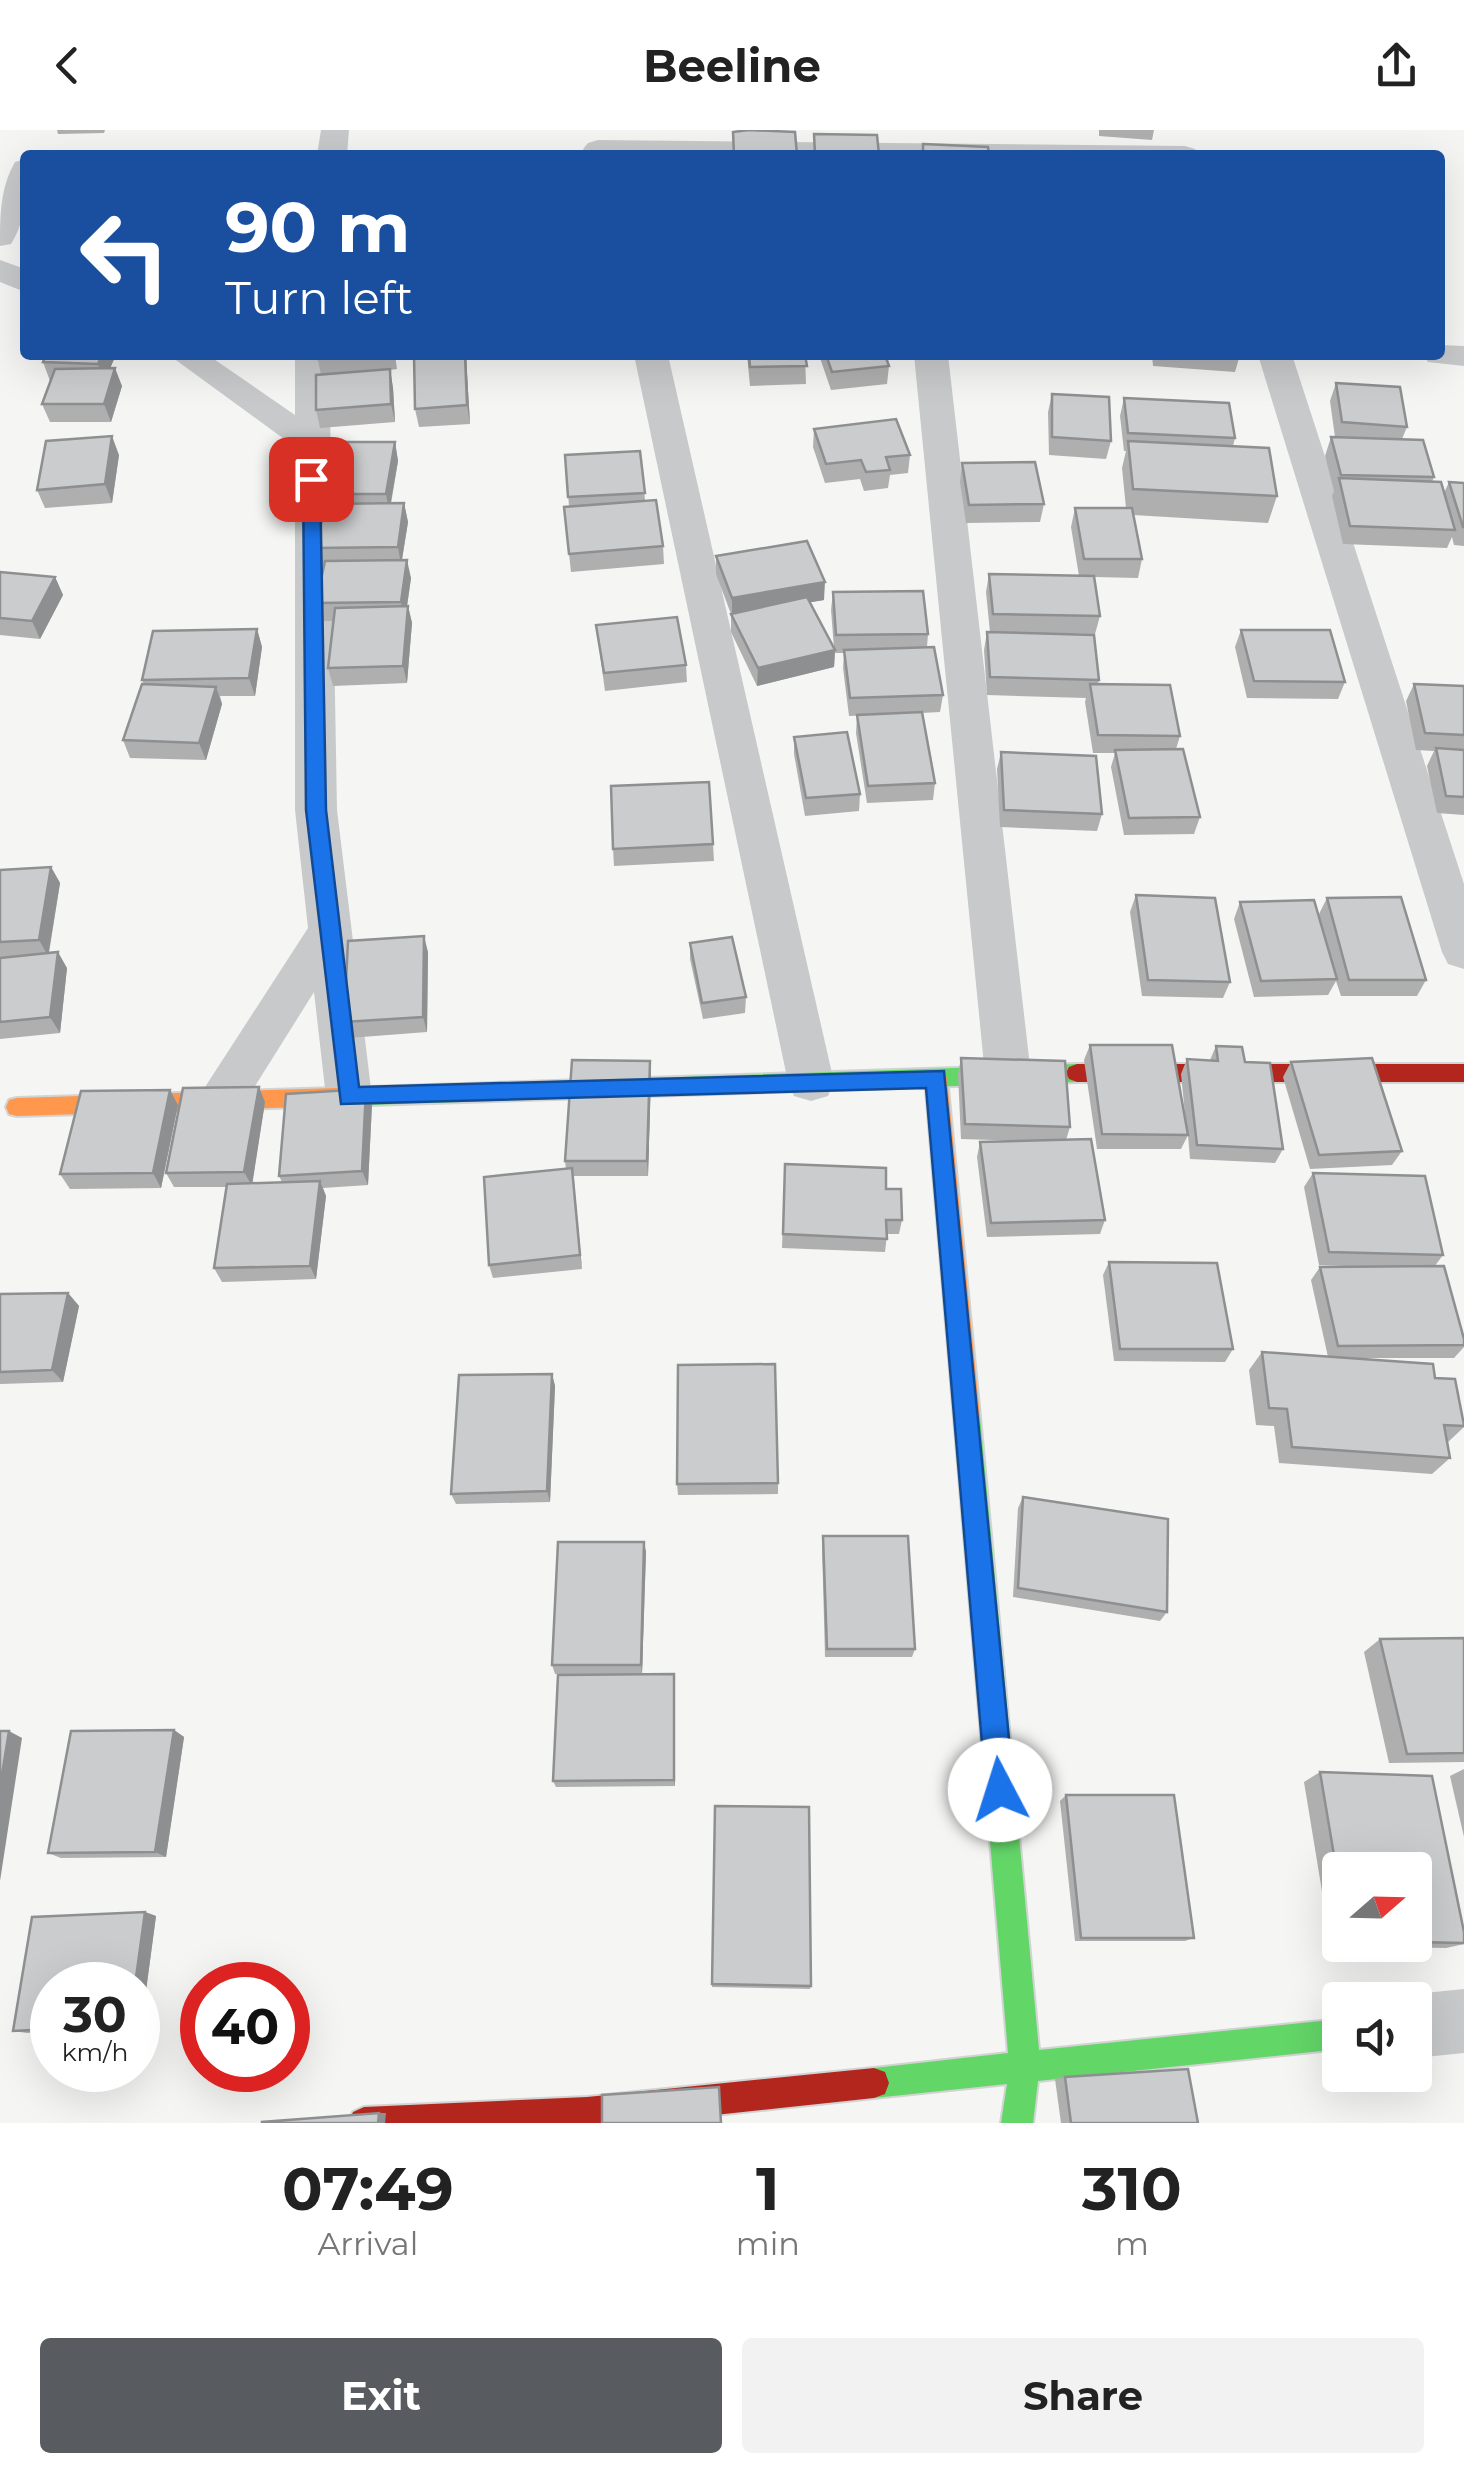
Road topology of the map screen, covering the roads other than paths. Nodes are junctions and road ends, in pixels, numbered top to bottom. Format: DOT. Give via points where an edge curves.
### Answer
graph roads {
  1 [pos="1006,142"];
  2 [pos="599,144"];
  3 [pos="784,150"];
  4 [pos="941,150"];
  5 [pos="1116,150"];
  6 [pos="20,182"];
  7 [pos="0,237"];
  8 [pos="193,360"];
  9 [pos="312,360"];
  10 [pos="653,360"];
  11 [pos="932,360"];
  12 [pos="1277,360"];
  13 [pos="311,442"];
  14 [pos="330,930"];
  15 [pos="1464,952"];
  16 [pos="1464,1072"];
  17 [pos="1008,1076"];
  18 [pos="936,1078"];
  19 [pos="811,1082"];
  20 [pos="349,1097"];
  21 [pos="220,1101"];
  22 [pos="17,1108"];
  23 [pos="1464,2021"];
  24 [pos="1432,2024"];
  25 [pos="1322,2036"];
  26 [pos="1024,2067"];
  27 [pos="364,2123"];
  28 [pos="1016,2123"];
  1 -- 4 [label="street"];
  1 -- 5 [label="street"];
  2 -- 3 [label="street"];
  6 -- 7 [label="street"];
  8 -- 13 [label="street"];
  9 -- 13 [label="street"];
  10 -- 19 [label="street"];
  11 -- 17 [label="street"];
  12 -- 15 [label="street"];
  13 -- 14 [label="street" via="316,810"];
  14 -- 20 [label="street"];
  14 -- 21 [label="street"];
  16 -- 17 [label="street"];
  17 -- 18 [label="street"];
  18 -- 19 [label="street"];
  18 -- 26 [label="street"];
  19 -- 20 [label="street"];
  20 -- 21 [label="street"];
  21 -- 22 [label="street"];
  23 -- 24 [label="street"];
  25 -- 26 [label="street"];
  26 -- 27 [label="street" via="587,2113"];
  26 -- 28 [label="street"];
}
